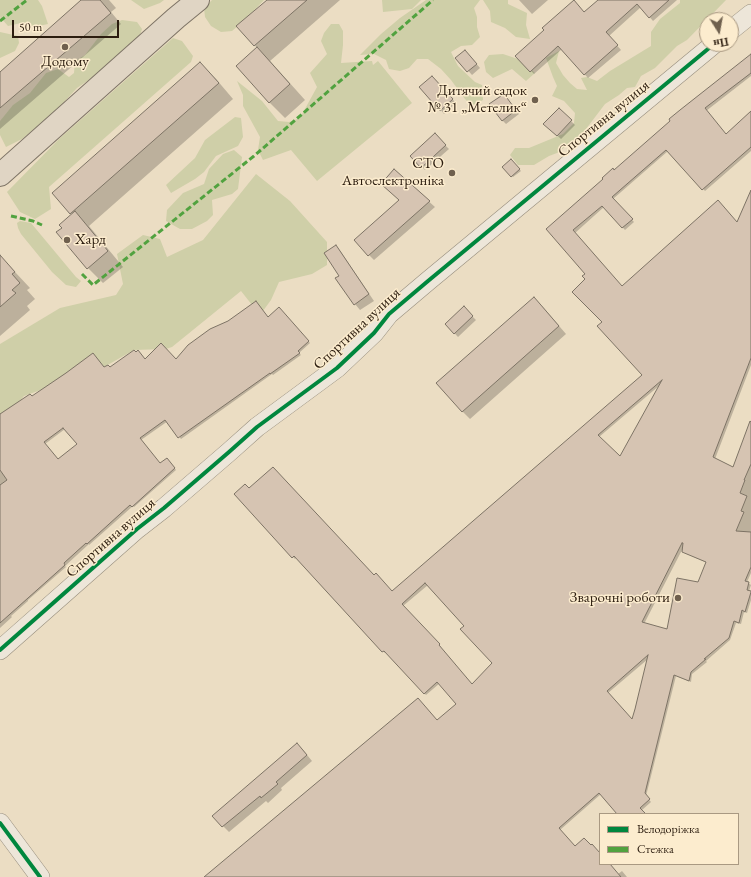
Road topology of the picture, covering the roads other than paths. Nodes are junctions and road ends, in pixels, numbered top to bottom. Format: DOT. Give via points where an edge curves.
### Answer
graph roads {
  1 [pos="198,0"];
  2 [pos="751,14"];
  3 [pos="739,24"];
  4 [pos="704,52"];
  5 [pos="0,175"];
  6 [pos="0,650"];
  7 [pos="0,823"];
  8 [pos="40,877"];
  1 -- 5 [label="main road"];
  2 -- 3 [label="street"];
  4 -- 6 [label="street, Спортивна вулиця" via="422,285 389,314 374,333 337,368 257,427"];
  7 -- 8 [label="street"];
}
